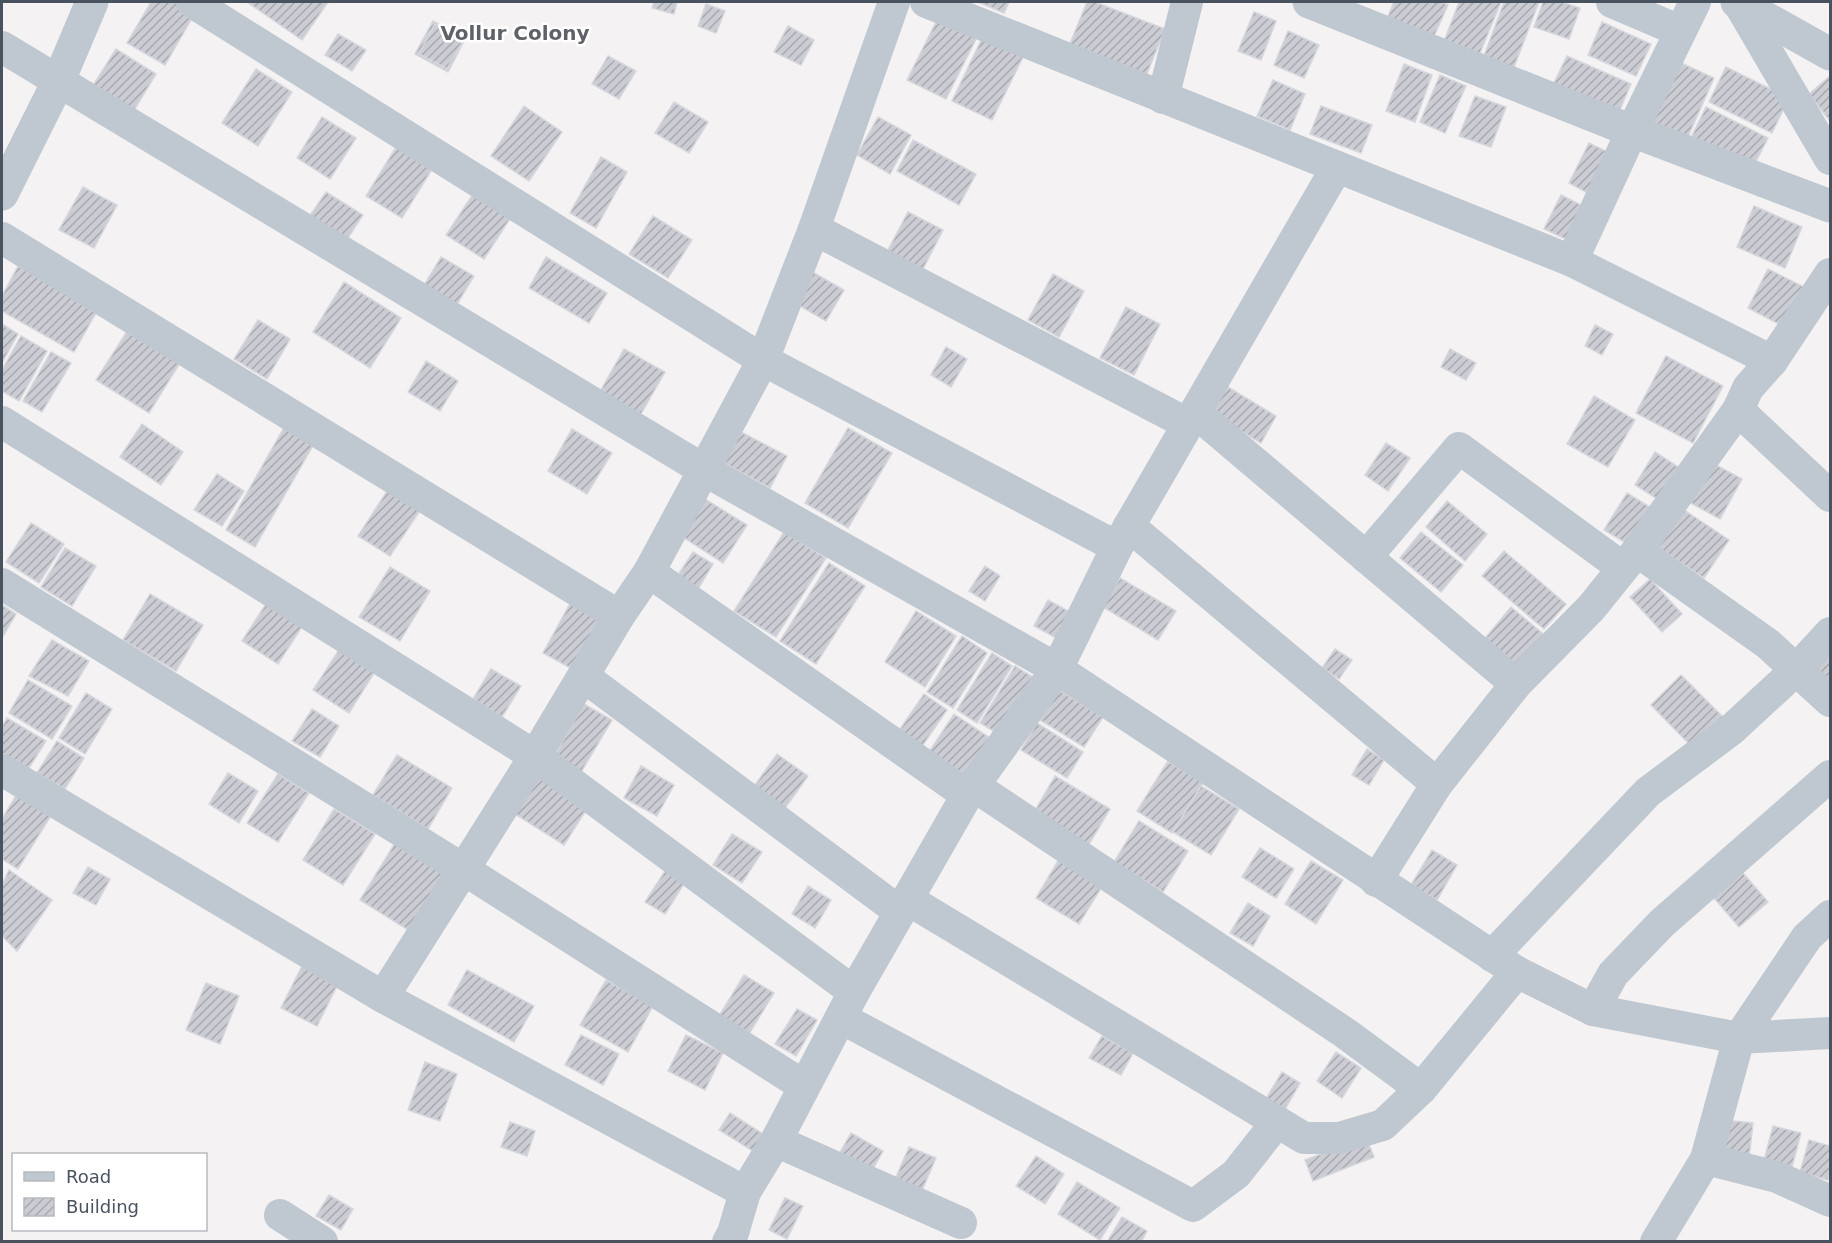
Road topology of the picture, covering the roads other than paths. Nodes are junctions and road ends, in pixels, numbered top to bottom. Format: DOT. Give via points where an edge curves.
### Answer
graph roads {
  1 [pos="92,2"];
  2 [pos="192,2"];
  3 [pos="894,2"];
  4 [pos="926,2"];
  5 [pos="1187,2"];
  6 [pos="1309,2"];
  7 [pos="1612,2"];
  8 [pos="1695,2"];
  9 [pos="1737,2"];
  10 [pos="1680,30"];
  11 [pos="2,46"];
  12 [pos="1830,54"];
  13 [pos="59,80"];
  14 [pos="1164,98"];
  15 [pos="1632,131"];
  16 [pos="1830,159"];
  17 [pos="1337,166"];
  18 [pos="2,194"];
  19 [pos="1830,206"];
  20 [pos="814,229"];
  21 [pos="2,238"];
  22 [pos="1572,261"];
  23 [pos="1830,274"];
  24 [pos="763,360"];
  25 [pos="1772,361"];
  26 [pos="1738,410"];
  27 [pos="1191,418"];
  28 [pos="2,422"];
  29 [pos="704,470"];
  30 [pos="1830,496"];
  31 [pos="1123,536"];
  32 [pos="1366,557"];
  33 [pos="1630,560"];
  34 [pos="649,572"];
  35 [pos="2,584"];
  36 [pos="619,616"];
  37 [pos="1830,633"];
  38 [pos="1057,669"];
  39 [pos="1796,670"];
  40 [pos="583,676"];
  41 [pos="1516,684"];
  42 [pos="1830,701"];
  43 [pos="535,756"];
  44 [pos="2,770"];
  45 [pos="1830,776"];
  46 [pos="1437,784"];
  47 [pos="970,790"];
  48 [pos="463,869"];
  49 [pos="1376,881"];
  50 [pos="904,905"];
  51 [pos="1830,916"];
  52 [pos="1505,964"];
  53 [pos="383,997"];
  54 [pos="848,1005"];
  55 [pos="1593,1010"];
  56 [pos="1830,1033"];
  57 [pos="1739,1038"];
  58 [pos="804,1086"];
  59 [pos="1421,1089"];
  60 [pos="1277,1122"];
  61 [pos="776,1141"];
  62 [pos="1706,1159"];
  63 [pos="745,1192"];
  64 [pos="1830,1201"];
  65 [pos="280,1215"];
  66 [pos="961,1223"];
  67 [pos="731,1238"];
  68 [pos="322,1242"];
  69 [pos="1656,1242"];
  1 -- 13 [label="street"];
  2 -- 24 [label="street"];
  3 -- 20 [label="street"];
  4 -- 14 [label="street"];
  5 -- 14 [label="street"];
  6 -- 15 [label="street"];
  7 -- 10 [label="street"];
  8 -- 10 [label="street"];
  9 -- 12 [label="street"];
  9 -- 16 [label="street"];
  10 -- 15 [label="street"];
  11 -- 13 [label="street"];
  13 -- 18 [label="street"];
  13 -- 29 [label="street"];
  14 -- 17 [label="street"];
  15 -- 19 [label="street"];
  15 -- 22 [label="street"];
  17 -- 22 [label="street"];
  17 -- 27 [label="street"];
  20 -- 24 [label="street"];
  20 -- 27 [label="street"];
  21 -- 36 [label="street"];
  22 -- 25 [label="street"];
  23 -- 25 [label="street"];
  24 -- 29 [label="street"];
  24 -- 31 [label="street"];
  25 -- 26 [label="street" via="1748,388"];
  26 -- 30 [label="street"];
  26 -- 33 [label="street"];
  27 -- 31 [label="street"];
  27 -- 32 [label="street"];
  28 -- 43 [label="street"];
  29 -- 34 [label="street"];
  29 -- 38 [label="street"];
  31 -- 38 [label="street"];
  31 -- 46 [label="street"];
  32 -- 33 [label="street" via="1459,448"];
  32 -- 41 [label="street"];
  33 -- 39 [label="street" via="1768,644"];
  33 -- 41 [label="street" via="1591,608"];
  34 -- 36 [label="street"];
  34 -- 47 [label="street"];
  35 -- 48 [label="street"];
  36 -- 40 [label="street"];
  37 -- 39 [label="street"];
  38 -- 47 [label="street"];
  38 -- 49 [label="street"];
  39 -- 42 [label="street"];
  39 -- 52 [label="street" via="1731,730 1648,792"];
  40 -- 43 [label="street"];
  40 -- 50 [label="street"];
  41 -- 46 [label="street"];
  43 -- 48 [label="street"];
  43 -- 54 [label="street"];
  44 -- 53 [label="street"];
  45 -- 55 [label="street" via="1662,924 1613,974"];
  46 -- 49 [label="street"];
  47 -- 50 [label="street"];
  47 -- 59 [label="street" via="1346,1033"];
  48 -- 53 [label="street"];
  48 -- 58 [label="street"];
  49 -- 52 [label="street"];
  50 -- 54 [label="street"];
  50 -- 60 [label="street"];
  51 -- 57 [label="street" via="1807,937"];
  52 -- 55 [label="street"];
  52 -- 59 [label="street"];
  53 -- 63 [label="street"];
  54 -- 58 [label="street"];
  54 -- 60 [label="street" via="1192,1206 1236,1174"];
  55 -- 57 [label="street"];
  56 -- 57 [label="street"];
  57 -- 62 [label="street"];
  58 -- 61 [label="street"];
  59 -- 60 [label="street" via="1383,1125 1339,1138 1304,1138"];
  61 -- 63 [label="street"];
  61 -- 66 [label="street"];
  62 -- 64 [label="street" via="1777,1177"];
  62 -- 69 [label="street"];
  63 -- 67 [label="street"];
  65 -- 68 [label="street"];
}
